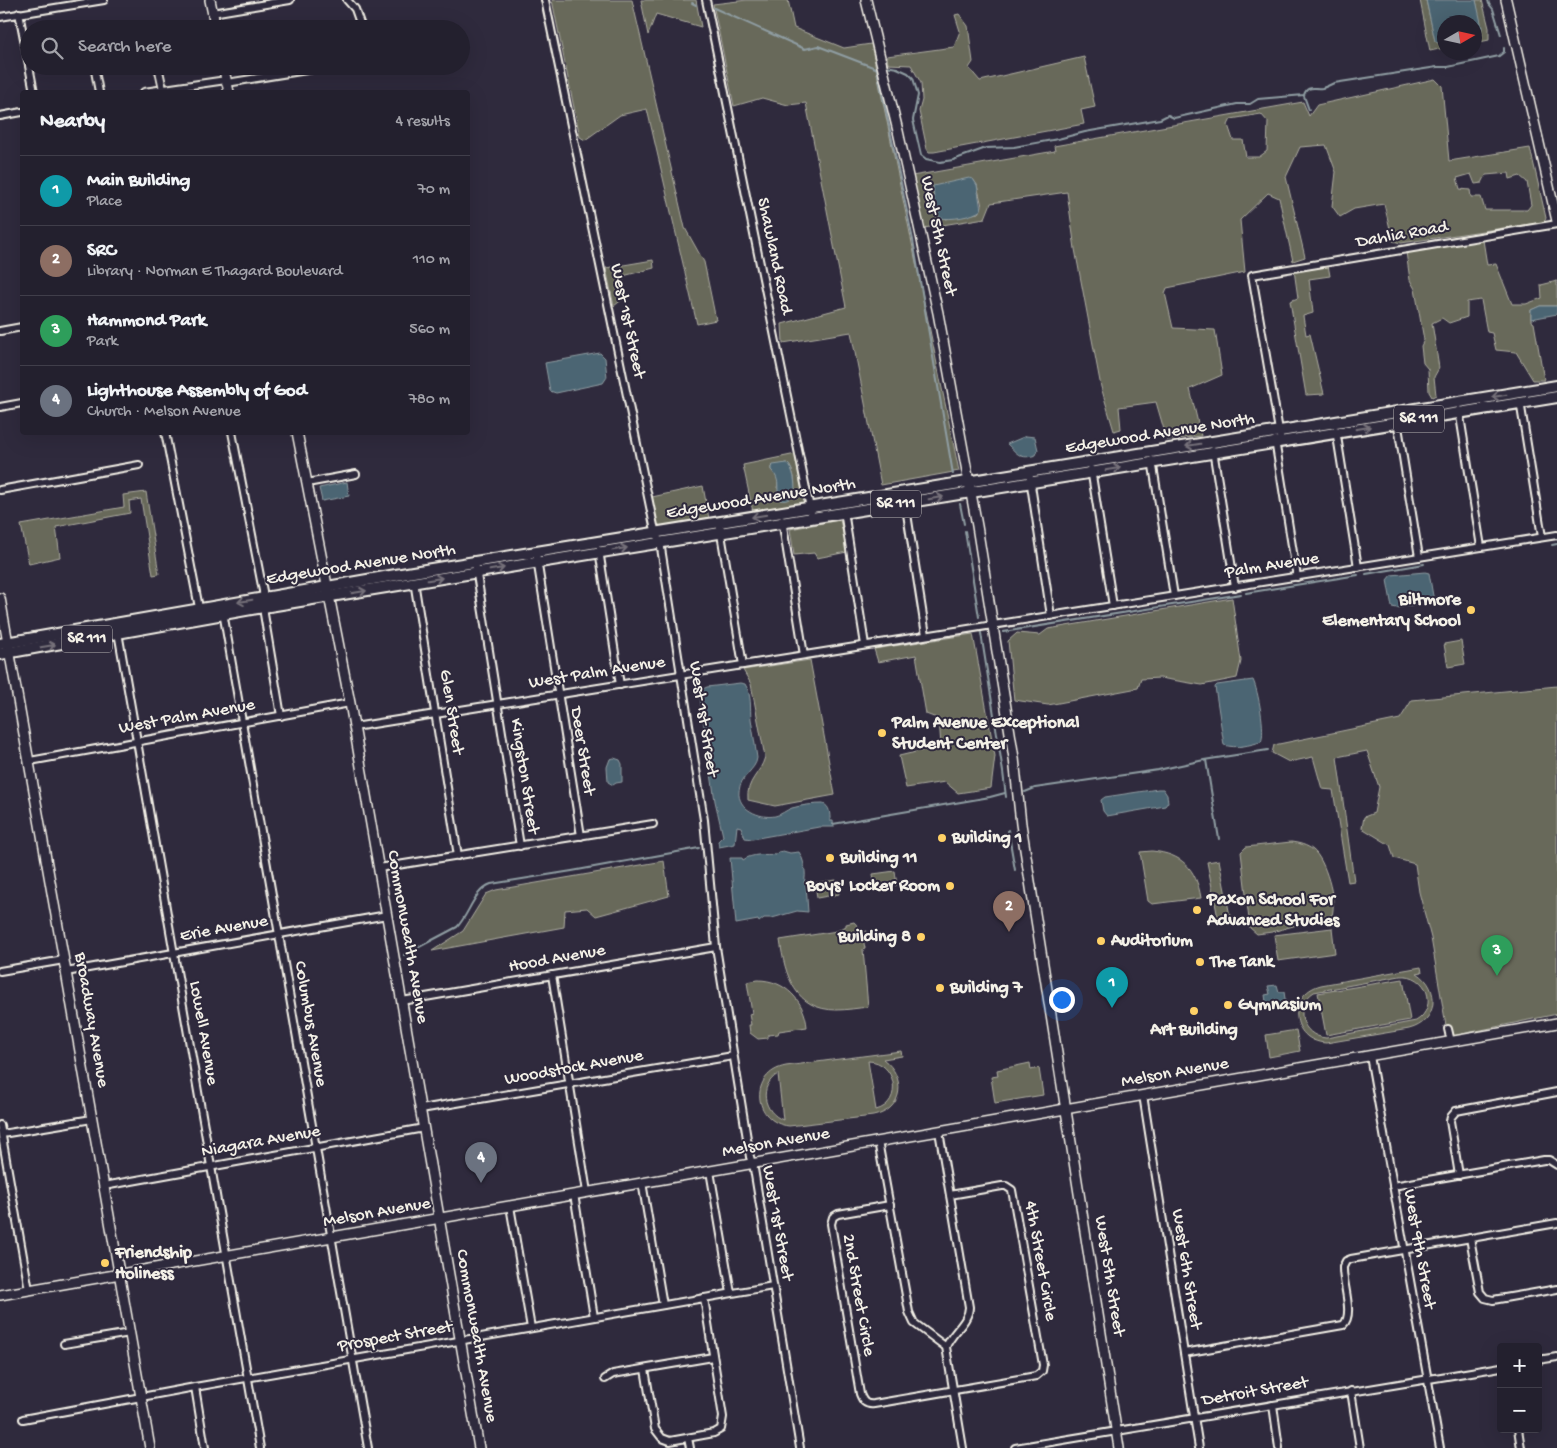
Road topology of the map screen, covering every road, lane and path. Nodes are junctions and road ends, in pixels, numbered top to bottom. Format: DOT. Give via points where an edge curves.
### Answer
graph roads {
  1 [pos="104,0"];
  2 [pos="210,0"];
  3 [pos="290,0"];
  4 [pos="347,0"];
  5 [pos="546,0"];
  6 [pos="706,0"];
  7 [pos="866,0"];
  8 [pos="1506,0"];
  9 [pos="212,13"];
  10 [pos="19,14"];
  11 [pos="0,17"];
  12 [pos="20,20"];
  13 [pos="214,20"];
  14 [pos="360,20"];
  15 [pos="31,75"];
  16 [pos="96,75"];
  17 [pos="160,75"];
  18 [pos="282,75"];
  19 [pos="227,85"];
  20 [pos="163,89"];
  21 [pos="34,90"];
  22 [pos="99,90"];
  23 [pos="157,90"];
  24 [pos="20,112"];
  25 [pos="0,116"];
  26 [pos="1557,222"];
  27 [pos="20,327"];
  28 [pos="0,331"];
  29 [pos="1557,386"];
  30 [pos="1557,397"];
  31 [pos="1519,398"];
  32 [pos="20,403"];
  33 [pos="0,407"];
  34 [pos="1458,408"];
  35 [pos="1397,418"];
  36 [pos="1336,427"];
  37 [pos="166,435"];
  38 [pos="233,435"];
  39 [pos="298,435"];
  40 [pos="1277,437"];
  41 [pos="1213,447"];
  42 [pos="1152,457"];
  43 [pos="139,465"];
  44 [pos="1090,467"];
  45 [pos="356,474"];
  46 [pos="1030,477"];
  47 [pos="307,483"];
  48 [pos="970,487"];
  49 [pos="0,490"];
  50 [pos="904,498"];
  51 [pos="843,507"];
  52 [pos="811,513"];
  53 [pos="782,517"];
  54 [pos="720,527"];
  55 [pos="1557,535"];
  56 [pos="1542,537"];
  57 [pos="657,538"];
  58 [pos="598,547"];
  59 [pos="1481,547"];
  60 [pos="536,557"];
  61 [pos="1420,557"];
  62 [pos="476,567"];
  63 [pos="1358,567"];
  64 [pos="1297,577"];
  65 [pos="414,578"];
  66 [pos="1235,586"];
  67 [pos="328,592"];
  68 [pos="1174,596"];
  69 [pos="0,598"];
  70 [pos="263,602"];
  71 [pos="1113,606"];
  72 [pos="223,610"];
  73 [pos="200,614"];
  74 [pos="1051,616"];
  75 [pos="992,625"];
  76 [pos="117,628"];
  77 [pos="926,635"];
  78 [pos="865,645"];
  79 [pos="5,648"];
  80 [pos="804,655"];
  81 [pos="742,666"];
  82 [pos="681,675"];
  83 [pos="620,685"];
  84 [pos="558,695"];
  85 [pos="350,703"];
  86 [pos="497,704"];
  87 [pos="436,714"];
  88 [pos="281,716"];
  89 [pos="243,722"];
  90 [pos="354,727"];
  91 [pos="138,741"];
  92 [pos="30,761"];
  93 [pos="653,824"];
  94 [pos="581,836"];
  95 [pos="520,846"];
  96 [pos="458,856"];
  97 [pos="379,868"];
  98 [pos="387,915"];
  99 [pos="279,934"];
  100 [pos="716,947"];
  101 [pos="174,953"];
  102 [pos="64,960"];
  103 [pos="0,971"];
  104 [pos="66,972"];
  105 [pos="552,975"];
  106 [pos="402,1001"];
  107 [pos="1557,1023"];
  108 [pos="1448,1029"];
  109 [pos="1451,1042"];
  110 [pos="733,1056"];
  111 [pos="1370,1056"];
  112 [pos="570,1084"];
  113 [pos="1557,1092"];
  114 [pos="1143,1095"];
  115 [pos="1065,1109"];
  116 [pos="421,1110"];
  117 [pos="92,1119"];
  118 [pos="0,1125"];
  119 [pos="424,1128"];
  120 [pos="939,1131"];
  121 [pos="2,1134"];
  122 [pos="878,1141"];
  123 [pos="316,1147"];
  124 [pos="752,1163"];
  125 [pos="1557,1165"];
  126 [pos="211,1166"];
  127 [pos="710,1171"];
  128 [pos="1459,1175"];
  129 [pos="642,1182"];
  130 [pos="104,1186"];
  131 [pos="1393,1186"];
  132 [pos="586,1192"];
  133 [pos="574,1194"];
  134 [pos="950,1194"];
  135 [pos="890,1205"];
  136 [pos="510,1206"];
  137 [pos="440,1218"];
  138 [pos="1557,1223"];
  139 [pos="332,1237"];
  140 [pos="1470,1238"];
  141 [pos="1404,1250"];
  142 [pos="228,1255"];
  143 [pos="119,1274"];
  144 [pos="773,1286"];
  145 [pos="1557,1289"];
  146 [pos="29,1290"];
  147 [pos="731,1293"];
  148 [pos="0,1296"];
  149 [pos="704,1298"];
  150 [pos="663,1305"];
  151 [pos="594,1317"];
  152 [pos="531,1328"];
  153 [pos="130,1332"];
  154 [pos="460,1340"];
  155 [pos="64,1344"];
  156 [pos="946,1347"];
  157 [pos="1184,1353"];
  158 [pos="713,1357"];
  159 [pos="1557,1357"];
  160 [pos="1542,1359"];
  161 [pos="353,1360"];
  162 [pos="1497,1368"];
  163 [pos="645,1369"];
  164 [pos="248,1378"];
  165 [pos="605,1379"];
  166 [pos="1428,1379"];
  167 [pos="195,1387"];
  168 [pos="953,1391"];
  169 [pos="1351,1391"];
  170 [pos="141,1397"];
  171 [pos="1273,1405"];
  172 [pos="1194,1418"];
  173 [pos="23,1420"];
  174 [pos="1117,1431"];
  175 [pos="1519,1433"];
  176 [pos="688,1438"];
  177 [pos="1058,1444"];
  178 [pos="150,1448"];
  179 [pos="205,1448"];
  180 [pos="260,1448"];
  181 [pos="368,1448"];
  182 [pos="479,1448"];
  183 [pos="690,1448"];
  184 [pos="800,1448"];
  185 [pos="963,1448"];
  186 [pos="1015,1448"];
  187 [pos="1119,1448"];
  188 [pos="1199,1448"];
  189 [pos="1279,1448"];
  190 [pos="1360,1448"];
  191 [pos="1440,1448"];
  192 [pos="1521,1448"];
  1 -- 10 [label="street"];
  2 -- 9 [label="street"];
  3 -- 9 [label="street"];
  4 -- 14 [label="street"];
  5 -- 57 [label="street, West 1st Street"];
  6 -- 52 [label="street, Shawland Road"];
  7 -- 48 [label="street, West 5th Street" via="922,236"];
  8 -- 26 [label="street"];
  9 -- 13 [label="street"];
  10 -- 11 [label="street"];
  10 -- 12 [label="street"];
  15 -- 21 [label="street"];
  16 -- 22 [label="street"];
  17 -- 20 [label="street"];
  18 -- 19 [label="street"];
  19 -- 20 [label="street"];
  20 -- 23 [label="street"];
  24 -- 25 [label="street"];
  26 -- 40 [label="street, Dahlia Road" via="1252,275"];
  27 -- 28 [label="street"];
  29 -- 31 [label="main road, Edgewood Avenue North / SR 111"];
  30 -- 31 [label="main road, Edgewood Avenue North / SR 111"];
  31 -- 34 [label="main road, Edgewood Avenue North / SR 111"];
  31 -- 56 [label="street"];
  32 -- 33 [label="street"];
  34 -- 35 [label="main road, Edgewood Avenue North / SR 111"];
  34 -- 59 [label="street"];
  35 -- 36 [label="main road, Edgewood Avenue North / SR 111"];
  35 -- 61 [label="street"];
  36 -- 40 [label="main road, Edgewood Avenue North / SR 111"];
  36 -- 63 [label="street"];
  37 -- 73 [label="street"];
  38 -- 70 [label="street"];
  39 -- 47 [label="street, Commonwealth Avenue"];
  40 -- 41 [label="main road, Edgewood Avenue North / SR 111"];
  40 -- 64 [label="street"];
  41 -- 42 [label="main road, Edgewood Avenue North / SR 111"];
  41 -- 66 [label="street"];
  42 -- 44 [label="main road, Edgewood Avenue North / SR 111"];
  42 -- 68 [label="street"];
  43 -- 49 [label="street"];
  44 -- 46 [label="main road, Edgewood Avenue North / SR 111"];
  44 -- 71 [label="street"];
  45 -- 47 [label="street"];
  46 -- 48 [label="main road, Edgewood Avenue North / SR 111"];
  46 -- 74 [label="street"];
  47 -- 67 [label="street, Commonwealth Avenue"];
  48 -- 50 [label="main road, Edgewood Avenue North / SR 111"];
  48 -- 75 [label="street, West 5th Street"];
  50 -- 51 [label="main road, Edgewood Avenue North / SR 111"];
  50 -- 77 [label="street"];
  51 -- 52 [label="main road, Edgewood Avenue North / SR 111"];
  51 -- 78 [label="street"];
  52 -- 53 [label="main road, Edgewood Avenue North / SR 111"];
  53 -- 54 [label="main road, Edgewood Avenue North / SR 111"];
  53 -- 80 [label="street"];
  54 -- 57 [label="main road, Edgewood Avenue North / SR 111"];
  54 -- 81 [label="street"];
  55 -- 56 [label="street, Palm Avenue"];
  56 -- 59 [label="street, Palm Avenue"];
  57 -- 58 [label="main road, Edgewood Avenue North / SR 111"];
  57 -- 82 [label="street, West 1st Street"];
  58 -- 60 [label="main road, Edgewood Avenue North / SR 111"];
  58 -- 83 [label="street"];
  59 -- 61 [label="street, Palm Avenue"];
  60 -- 62 [label="main road, Edgewood Avenue North / SR 111"];
  60 -- 84 [label="street, Deer Street"];
  61 -- 63 [label="street, Palm Avenue"];
  62 -- 65 [label="main road, Edgewood Avenue North / SR 111"];
  62 -- 86 [label="street, Kingston Street"];
  63 -- 64 [label="street, Palm Avenue"];
  64 -- 66 [label="street, Palm Avenue"];
  65 -- 67 [label="main road, Edgewood Avenue North / SR 111"];
  65 -- 87 [label="street, Glen Street"];
  66 -- 68 [label="street, Palm Avenue"];
  67 -- 70 [label="main road, Edgewood Avenue North / SR 111"];
  67 -- 85 [label="street, Commonwealth Avenue"];
  68 -- 71 [label="street, Palm Avenue"];
  69 -- 79 [label="street, Broadway Avenue"];
  70 -- 72 [label="main road, Edgewood Avenue North / SR 111"];
  70 -- 88 [label="street"];
  71 -- 74 [label="street, Palm Avenue"];
  72 -- 73 [label="main road, Edgewood Avenue North / SR 111"];
  72 -- 89 [label="street, Columbus Avenue"];
  73 -- 76 [label="main road, Edgewood Avenue North / SR 111"];
  74 -- 75 [label="street, Palm Avenue"];
  75 -- 77 [label="street, West Palm Avenue"];
  75 -- 115 [label="street, West 5th Street"];
  76 -- 79 [label="main road, Edgewood Avenue North / SR 111"];
  76 -- 91 [label="street, Lowell Avenue"];
  77 -- 78 [label="street, West Palm Avenue"];
  78 -- 80 [label="street, West Palm Avenue"];
  79 -- 92 [label="street, Broadway Avenue"];
  80 -- 81 [label="street, West Palm Avenue"];
  81 -- 82 [label="street, West Palm Avenue"];
  82 -- 83 [label="street, West Palm Avenue"];
  82 -- 100 [label="street, West 1st Street" via="707,845"];
  83 -- 84 [label="street, West Palm Avenue"];
  84 -- 86 [label="street, West Palm Avenue"];
  84 -- 94 [label="street, Deer Street"];
  85 -- 88 [label="street, West Palm Avenue"];
  85 -- 90 [label="street, Commonwealth Avenue"];
  86 -- 87 [label="street, West Palm Avenue"];
  86 -- 95 [label="street, Kingston Street"];
  87 -- 90 [label="street, West Palm Avenue"];
  87 -- 96 [label="street, Glen Street"];
  88 -- 89 [label="street, West Palm Avenue"];
  89 -- 91 [label="street, West Palm Avenue"];
  89 -- 99 [label="street, Columbus Avenue"];
  90 -- 97 [label="street, Commonwealth Avenue"];
  91 -- 92 [label="street, West Palm Avenue"];
  91 -- 101 [label="street, Lowell Avenue"];
  92 -- 102 [label="street, Broadway Avenue"];
  93 -- 94 [label="street"];
  94 -- 95 [label="street"];
  95 -- 96 [label="street"];
  96 -- 97 [label="street"];
  97 -- 98 [label="street, Commonwealth Avenue"];
  98 -- 99 [label="street, Erie Avenue"];
  98 -- 106 [label="street, Commonwealth Avenue"];
  99 -- 101 [label="street, Erie Avenue"];
  99 -- 123 [label="street, Columbus Avenue"];
  100 -- 105 [label="street, Hood Avenue"];
  100 -- 110 [label="street, West 1st Street"];
  101 -- 104 [label="street, Erie Avenue"];
  101 -- 126 [label="street, Lowell Avenue"];
  102 -- 103 [label="street"];
  102 -- 104 [label="street, Broadway Avenue"];
  104 -- 117 [label="street, Broadway Avenue"];
  105 -- 106 [label="street, Hood Avenue"];
  105 -- 112 [label="street"];
  106 -- 116 [label="street, Commonwealth Avenue"];
  107 -- 109 [label="street, Melson Avenue"];
  108 -- 109 [label="street"];
  109 -- 111 [label="street, Melson Avenue"];
  110 -- 112 [label="street, Woodstock Avenue"];
  110 -- 124 [label="street, West 1st Street"];
  111 -- 114 [label="street, Melson Avenue"];
  111 -- 131 [label="street, West 9th Street"];
  112 -- 116 [label="street, Woodstock Avenue"];
  112 -- 132 [label="street"];
  113 -- 128 [label="street" via="1459,1109 1453,1114 1450,1121"];
  114 -- 115 [label="street, Melson Avenue"];
  114 -- 157 [label="street, West 6th Street"];
  115 -- 120 [label="street, Melson Avenue"];
  115 -- 174 [label="street, West 5th Street"];
  116 -- 119 [label="street, Commonwealth Avenue"];
  117 -- 121 [label="street"];
  117 -- 130 [label="street, Broadway Avenue"];
  118 -- 121 [label="street"];
  119 -- 123 [label="street, Niagara Avenue"];
  119 -- 137 [label="street, Commonwealth Avenue"];
  120 -- 122 [label="street, Melson Avenue"];
  120 -- 134 [label="street"];
  121 -- 146 [label="street"];
  122 -- 124 [label="street, Melson Avenue"];
  122 -- 135 [label="street"];
  123 -- 126 [label="street, Niagara Avenue"];
  123 -- 139 [label="street, Columbus Avenue"];
  124 -- 127 [label="street, Melson Avenue"];
  124 -- 144 [label="street, West 1st Street"];
  125 -- 128 [label="street" via="1544,1160"];
  126 -- 130 [label="street, Niagara Avenue"];
  126 -- 142 [label="street, Lowell Avenue"];
  127 -- 129 [label="street, Melson Avenue"];
  127 -- 147 [label="street"];
  128 -- 131 [label="street"];
  129 -- 132 [label="street, Melson Avenue"];
  129 -- 150 [label="street"];
  130 -- 143 [label="street, Broadway Avenue"];
  131 -- 141 [label="street, West 9th Street"];
  132 -- 133 [label="street, Melson Avenue"];
  133 -- 136 [label="street, Melson Avenue"];
  133 -- 151 [label="street"];
  134 -- 156 [label="street" via="969,1306 967,1316"];
  134 -- 168 [label="street, 4th Street Circle" via="1002,1186 1012,1190 1043,1364 1042,1371 1036,1376"];
  135 -- 156 [label="street" via="911,1317 914,1323"];
  135 -- 168 [label="street, 2nd Street Circle" via="838,1214 831,1224 862,1400 866,1404 874,1404"];
  136 -- 137 [label="street, Melson Avenue"];
  136 -- 152 [label="street"];
  137 -- 139 [label="street, Melson Avenue"];
  137 -- 154 [label="street, Commonwealth Avenue"];
  138 -- 140 [label="street"];
  139 -- 142 [label="street, Melson Avenue"];
  139 -- 161 [label="street, Columbus Avenue"];
  140 -- 141 [label="street"];
  140 -- 145 [label="street" via="1480,1292 1485,1298 1493,1300"];
  141 -- 157 [label="street" via="1351,1259 1344,1264 1349,1314 1343,1325"];
  141 -- 166 [label="street, West 9th Street"];
  142 -- 143 [label="street, Melson Avenue"];
  142 -- 164 [label="street, Lowell Avenue"];
  143 -- 146 [label="street, Melson Avenue"];
  143 -- 153 [label="street, Broadway Avenue"];
  144 -- 147 [label="street, Prospect Street"];
  144 -- 184 [label="street, West 1st Street"];
  146 -- 148 [label="street, Melson Avenue"];
  147 -- 149 [label="street, Prospect Street"];
  149 -- 150 [label="street, Prospect Street"];
  149 -- 158 [label="street"];
  150 -- 151 [label="street, Prospect Street"];
  151 -- 152 [label="street, Prospect Street"];
  152 -- 154 [label="street, Prospect Street"];
  153 -- 155 [label="street"];
  153 -- 170 [label="street, Broadway Avenue"];
  154 -- 161 [label="street, Prospect Street"];
  154 -- 182 [label="street, Commonwealth Avenue"];
  156 -- 168 [label="street"];
  157 -- 172 [label="street, West 6th Street"];
  158 -- 163 [label="street"];
  158 -- 176 [label="street" via="723,1426 714,1433"];
  159 -- 160 [label="street"];
  161 -- 164 [label="street, Prospect Street"];
  161 -- 181 [label="street, Columbus Avenue"];
  162 -- 166 [label="street, Detroit Street"];
  163 -- 165 [label="street" via="613,1374"];
  163 -- 176 [label="street" via="655,1430 670,1441"];
  164 -- 167 [label="street, Prospect Street"];
  164 -- 180 [label="street, Lowell Avenue"];
  166 -- 169 [label="street, Detroit Street"];
  166 -- 191 [label="street, West 9th Street"];
  167 -- 170 [label="street, Prospect Street"];
  167 -- 179 [label="street"];
  168 -- 185 [label="street"];
  169 -- 171 [label="street, Detroit Street"];
  169 -- 190 [label="street"];
  170 -- 173 [label="street, Prospect Street"];
  170 -- 178 [label="street, Broadway Avenue"];
  171 -- 172 [label="street, Detroit Street"];
  171 -- 189 [label="street"];
  172 -- 174 [label="street, Detroit Street"];
  172 -- 188 [label="street, West 6th Street"];
  174 -- 177 [label="street, Detroit Street"];
  174 -- 187 [label="street, West 5th Street"];
  175 -- 192 [label="street"];
  176 -- 183 [label="street"];
  177 -- 186 [label="street, Detroit Street"];
}
